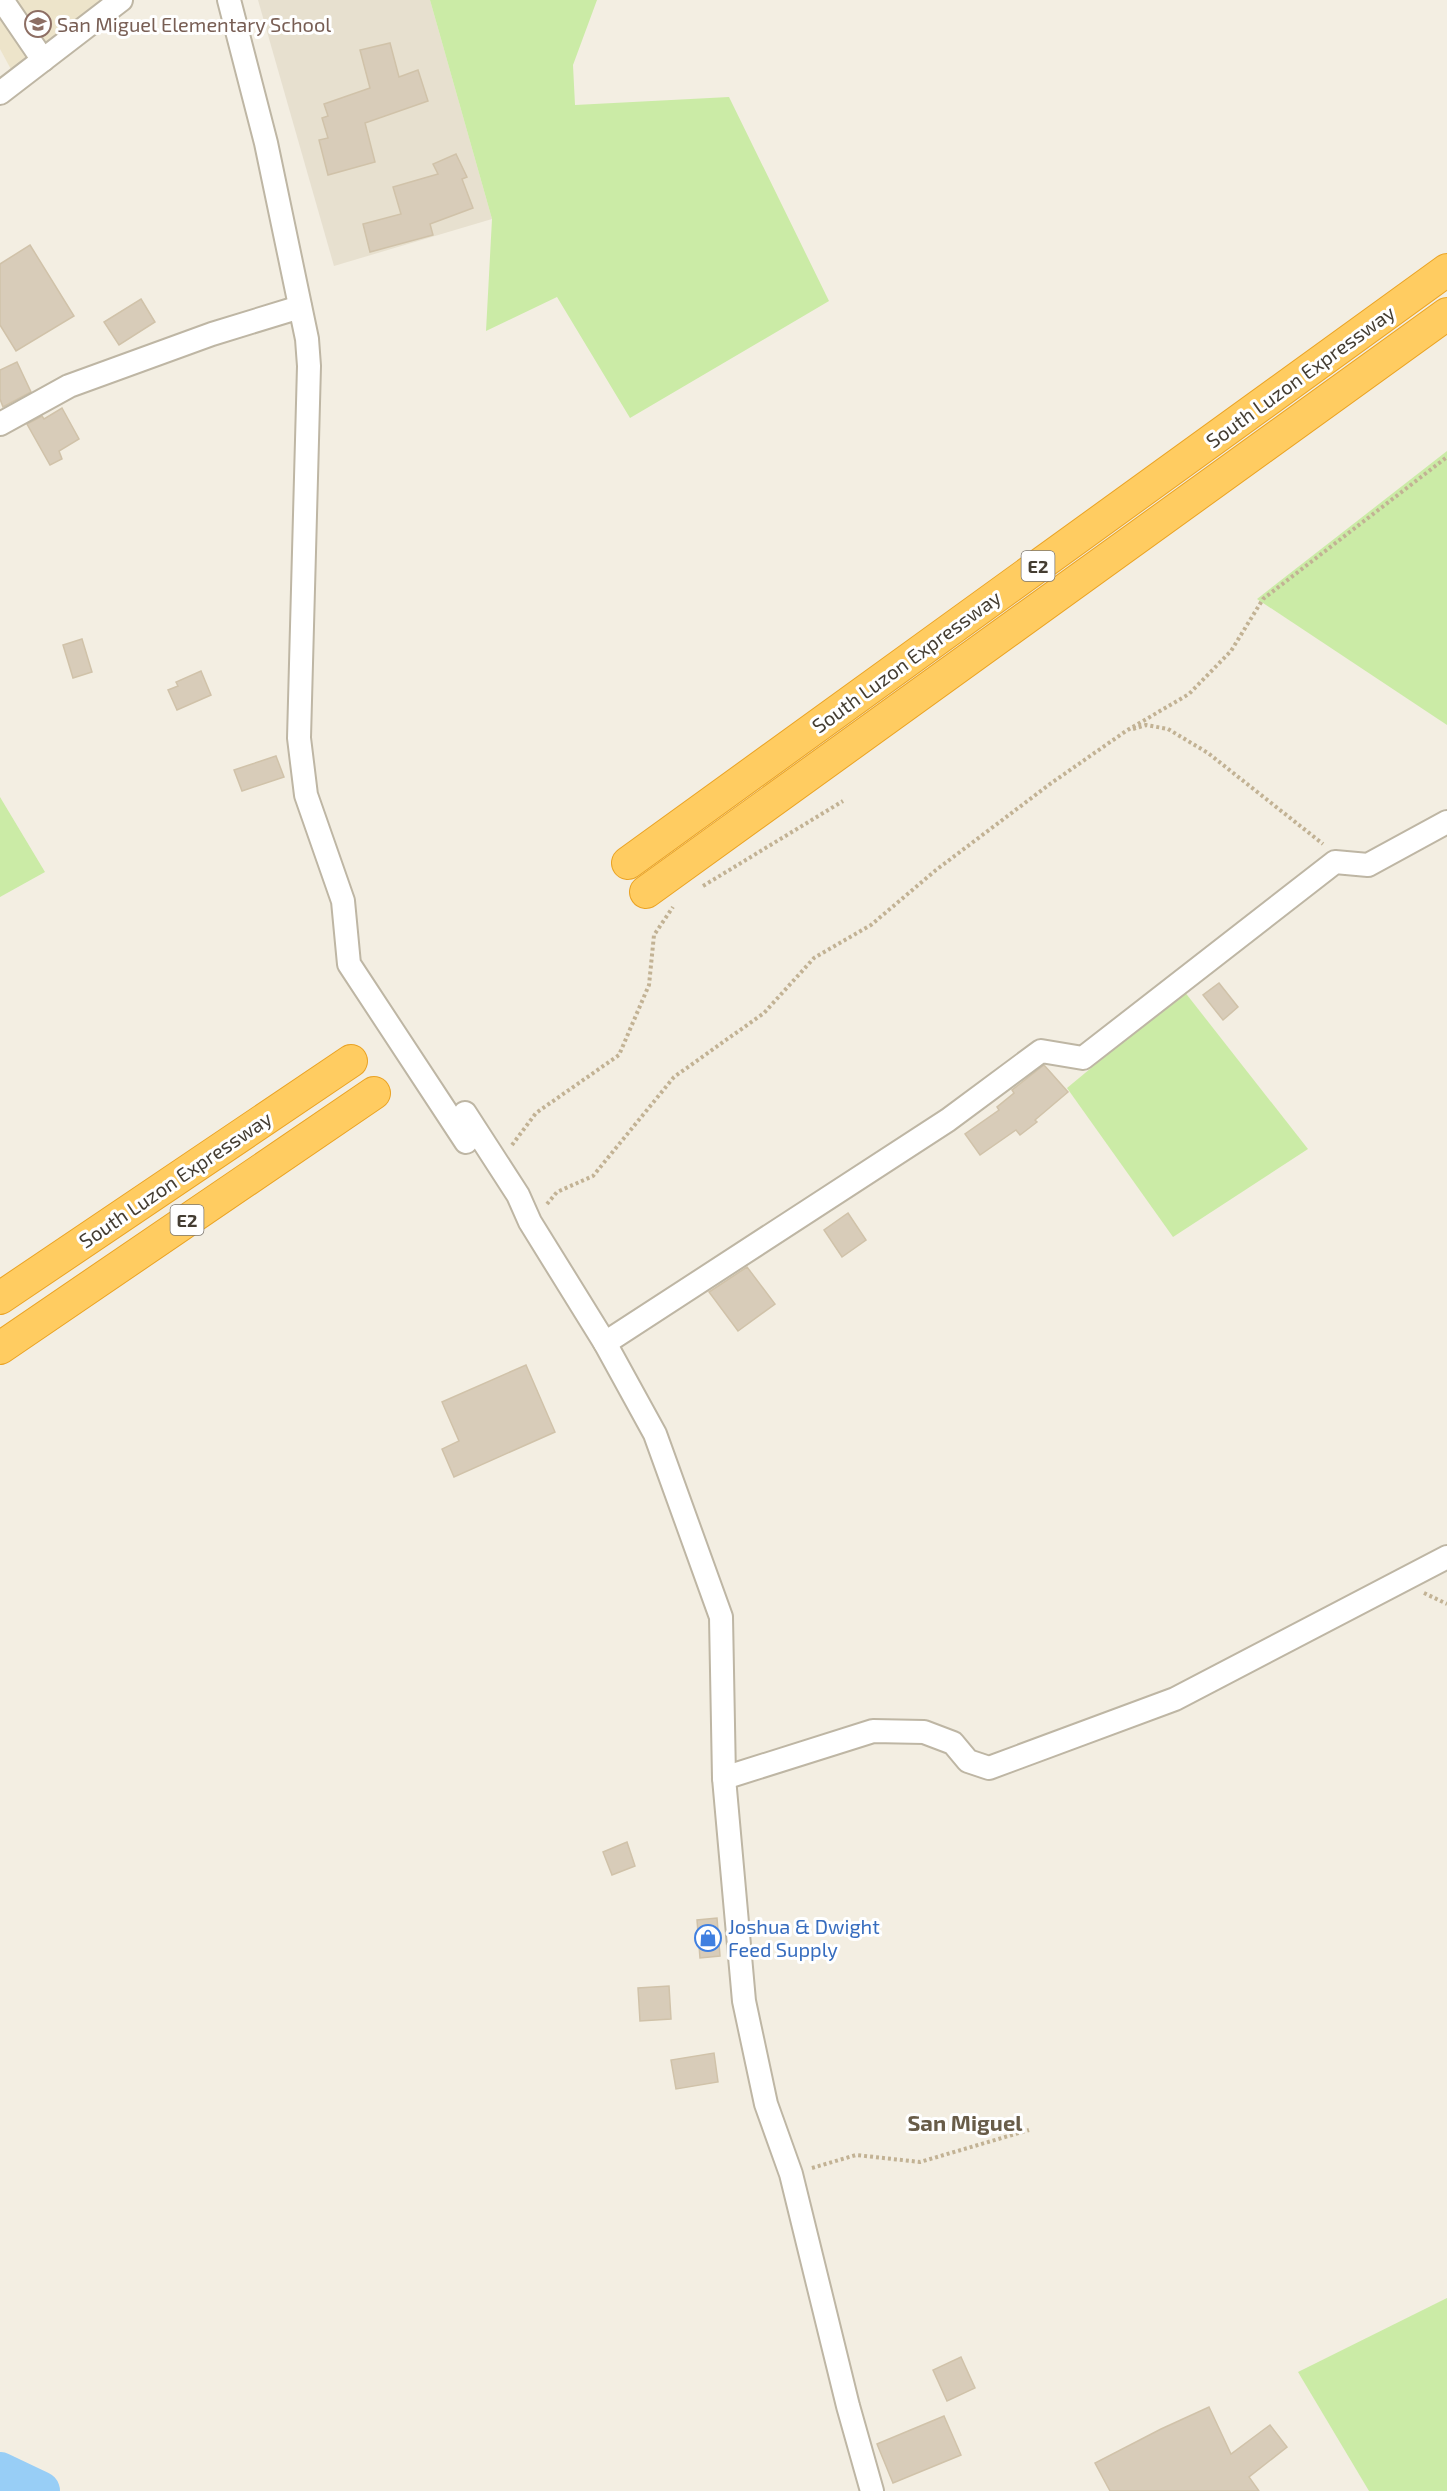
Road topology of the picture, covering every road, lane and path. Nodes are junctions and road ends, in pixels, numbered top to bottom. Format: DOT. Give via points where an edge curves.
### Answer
graph roads {
  1 [pos="2,0"];
  2 [pos="121,0"];
  3 [pos="229,0"];
  4 [pos="43,60"];
  5 [pos="0,93"];
  6 [pos="1447,270"];
  7 [pos="300,307"];
  8 [pos="1447,314"];
  9 [pos="0,424"];
  10 [pos="1447,457"];
  11 [pos="1126,731"];
  12 [pos="843,801"];
  13 [pos="1447,822"];
  14 [pos="628,862"];
  15 [pos="1346,863"];
  16 [pos="695,891"];
  17 [pos="646,892"];
  18 [pos="676,903"];
  19 [pos="351,1061"];
  20 [pos="374,1093"];
  21 [pos="465,1113"];
  22 [pos="497,1165"];
  23 [pos="530,1222"];
  24 [pos="0,1298"];
  25 [pos="605,1343"];
  26 [pos="0,1348"];
  27 [pos="1447,1557"];
  28 [pos="724,1778"];
  29 [pos="1029,2130"];
  30 [pos="791,2174"];
  31 [pos="872,2491"];
  1 -- 4 [label="street"];
  2 -- 4 [label="street"];
  3 -- 7 [label="street" via="266,143"];
  4 -- 5 [label="street"];
  6 -- 14 [label="highway, South Luzon Expressway / E2"];
  7 -- 9 [label="street" via="69,386"];
  7 -- 22 [label="street" via="309,366 299,738 306,795 343,901 349,964 475,1155"];
  8 -- 17 [label="highway, South Luzon Expressway / E2"];
  10 -- 11 [label="path" via="1263,598 1231,651 1189,694"];
  11 -- 15 [label="path" via="1146,725 1168,729 1208,753 1327,847 1340,853"];
  11 -- 23 [label="path" via="945,863 871,925 814,958 764,1013 674,1077 593,1176 557,1191"];
  12 -- 16 [label="path"];
  13 -- 15 [label="street" via="1368,865"];
  15 -- 25 [label="street" via="1335,862 1083,1058 1041,1051 948,1120"];
  18 -- 22 [label="path" via="654,935 649,985 619,1055 536,1113"];
  19 -- 24 [label="highway, South Luzon Expressway / E2"];
  20 -- 26 [label="highway, South Luzon Expressway / E2"];
  21 -- 22 [label="street"];
  22 -- 23 [label="street" via="518,1195"];
  23 -- 25 [label="street"];
  25 -- 28 [label="street" via="655,1434 721,1617"];
  27 -- 28 [label="street" via="1175,1699 988,1768 968,1761 953,1743 924,1732 873,1731"];
  28 -- 30 [label="street" via="744,2001 766,2104"];
  29 -- 30 [label="path" via="920,2162 856,2155"];
  30 -- 31 [label="street"];
}
